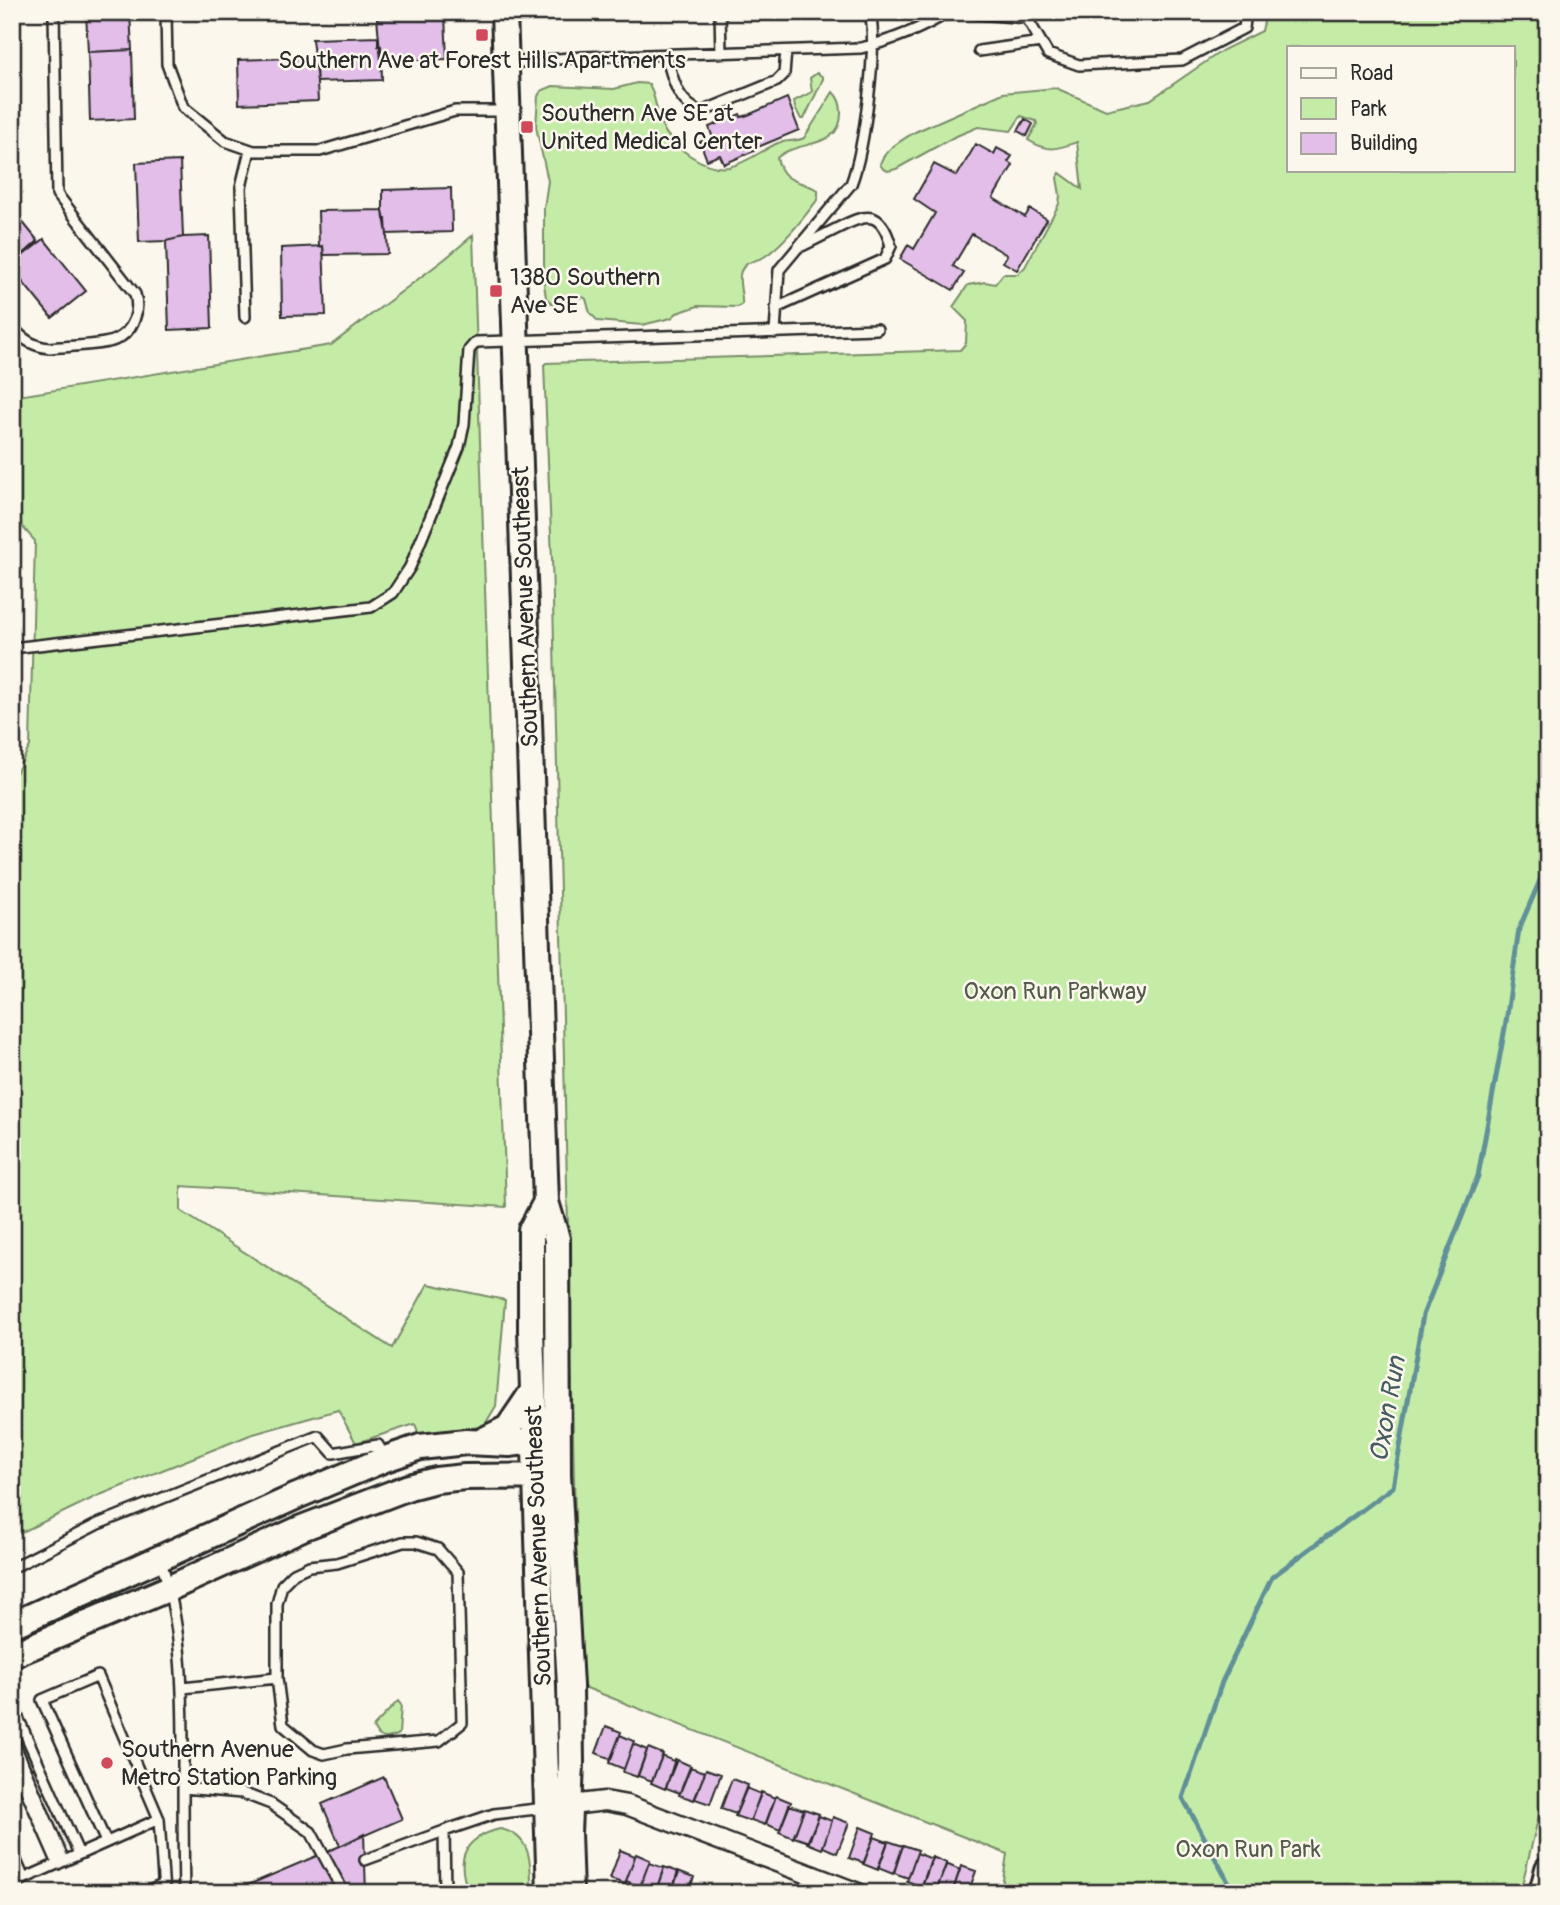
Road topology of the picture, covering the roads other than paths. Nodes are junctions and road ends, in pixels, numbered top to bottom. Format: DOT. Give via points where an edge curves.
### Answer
graph roads {
  1 [pos="54,12"];
  2 [pos="166,12"];
  3 [pos="561,12"];
  4 [pos="720,12"];
  5 [pos="870,12"];
  6 [pos="949,12"];
  7 [pos="956,12"];
  8 [pos="1246,12"];
  9 [pos="504,13"];
  10 [pos="1041,42"];
  11 [pos="873,45"];
  12 [pos="786,51"];
  13 [pos="979,51"];
  14 [pos="721,53"];
  15 [pos="666,55"];
  16 [pos="506,63"];
  17 [pos="507,111"];
  18 [pos="250,150"];
  19 [pos="798,249"];
  20 [pos="776,308"];
  21 [pos="245,317"];
  22 [pos="12,327"];
  23 [pos="877,329"];
  24 [pos="775,333"];
  25 [pos="515,339"];
  26 [pos="12,648"];
  27 [pos="546,1202"];
  28 [pos="531,1394"];
  29 [pos="546,1439"];
  30 [pos="480,1442"];
  31 [pos="385,1459"];
  32 [pos="546,1476"];
  33 [pos="159,1558"];
  34 [pos="12,1568"];
  35 [pos="170,1588"];
  36 [pos="12,1625"];
  37 [pos="12,1656"];
  38 [pos="277,1678"];
  39 [pos="183,1688"];
  40 [pos="12,1704"];
  41 [pos="12,1738"];
  42 [pos="12,1759"];
  43 [pos="183,1788"];
  44 [pos="559,1806"];
  45 [pos="159,1819"];
  46 [pos="444,1831"];
  47 [pos="106,1842"];
  48 [pos="12,1852"];
  49 [pos="79,1854"];
  50 [pos="365,1860"];
  51 [pos="61,1863"];
  52 [pos="1548,1869"];
  53 [pos="24,1879"];
  54 [pos="12,1884"];
  55 [pos="164,1889"];
  56 [pos="145,1893"];
  57 [pos="184,1893"];
  58 [pos="344,1893"];
  59 [pos="445,1893"];
  60 [pos="550,1893"];
  61 [pos="570,1893"];
  62 [pos="858,1893"];
  63 [pos="1542,1893"];
  1 -- 22 [label="lane" via="57,194 135,293 139,306 135,321 114,340 40,347 25,341"];
  2 -- 18 [label="lane" via="167,64 183,107 225,141"];
  3 -- 9 [label="lane"];
  4 -- 14 [label="lane"];
  5 -- 11 [label="lane"];
  6 -- 11 [label="lane" via="893,41"];
  7 -- 10 [label="lane" via="1027,19"];
  8 -- 10 [label="lane" via="1244,28 1182,60 1079,65 1048,54"];
  9 -- 16 [label="main road, Southern Avenue Southeast"];
  10 -- 13 [label="lane"];
  11 -- 12 [label="lane"];
  11 -- 19 [label="lane" via="857,168 851,184"];
  12 -- 14 [label="lane"];
  12 -- 15 [label="lane" via="783,74 777,81 701,112 688,107 679,96"];
  14 -- 15 [label="lane"];
  15 -- 16 [label="lane"];
  16 -- 17 [label="main road, Southern Avenue Southeast"];
  17 -- 18 [label="lane" via="455,111 320,151"];
  17 -- 25 [label="main road, Southern Avenue Southeast"];
  18 -- 21 [label="lane" via="241,187"];
  19 -- 20 [label="lane" via="779,270"];
  19 -- 20 [label="lane" via="860,216 876,219 886,229 891,246 886,259"];
  20 -- 24 [label="lane"];
  23 -- 24 [label="lane"];
  24 -- 25 [label="lane"];
  25 -- 26 [label="lane" via="476,342 469,350 459,447 410,567 393,593 370,607"];
  25 -- 27 [label="main road, Southern Avenue Southeast"];
  27 -- 28 [label="main road, Southern Avenue Southeast" via="531,1230"];
  27 -- 29 [label="main road, Southern Avenue Southeast" via="556,1239"];
  28 -- 29 [label="main road, Southern Avenue Southeast"];
  28 -- 30 [label="main road" via="508,1428"];
  29 -- 30 [label="main road"];
  29 -- 32 [label="main road, Southern Avenue Southeast"];
  30 -- 31 [label="main road" via="420,1447"];
  31 -- 33 [label="main road"];
  31 -- 34 [label="lane" via="377,1445 333,1453 318,1436 98,1524"];
  32 -- 35 [label="main road" via="446,1479 408,1487 302,1528"];
  32 -- 44 [label="main road, Southern Avenue Southeast" via="570,1685"];
  33 -- 35 [label="lane"];
  33 -- 36 [label="main road"];
  35 -- 37 [label="main road"];
  35 -- 39 [label="lane"];
  38 -- 38 [label="lane" via="277,1604 282,1585 294,1573 403,1542 438,1549 458,1572 462,1723 439,1741 324,1754 313,1750 283,1725"];
  38 -- 39 [label="lane"];
  39 -- 43 [label="lane"];
  40 -- 49 [label="lane"];
  41 -- 51 [label="lane"];
  42 -- 51 [label="lane"];
  43 -- 57 [label="lane"];
  43 -- 58 [label="lane" via="242,1793 271,1804 311,1832"];
  44 -- 46 [label="lane" via="494,1814"];
  44 -- 60 [label="main road, Southern Avenue Southeast"];
  44 -- 61 [label="main road, Southern Avenue Southeast" via="568,1833"];
  44 -- 62 [label="street" via="605,1801 627,1805"];
  45 -- 47 [label="lane"];
  45 -- 47 [label="lane" via="98,1676 42,1700"];
  45 -- 55 [label="lane"];
  46 -- 50 [label="lane"];
  46 -- 59 [label="lane"];
  47 -- 49 [label="lane"];
  48 -- 53 [label="lane"];
  49 -- 51 [label="lane"];
  51 -- 53 [label="lane"];
  52 -- 63 [label="main road"];
  53 -- 54 [label="lane"];
  55 -- 56 [label="lane"];
}
